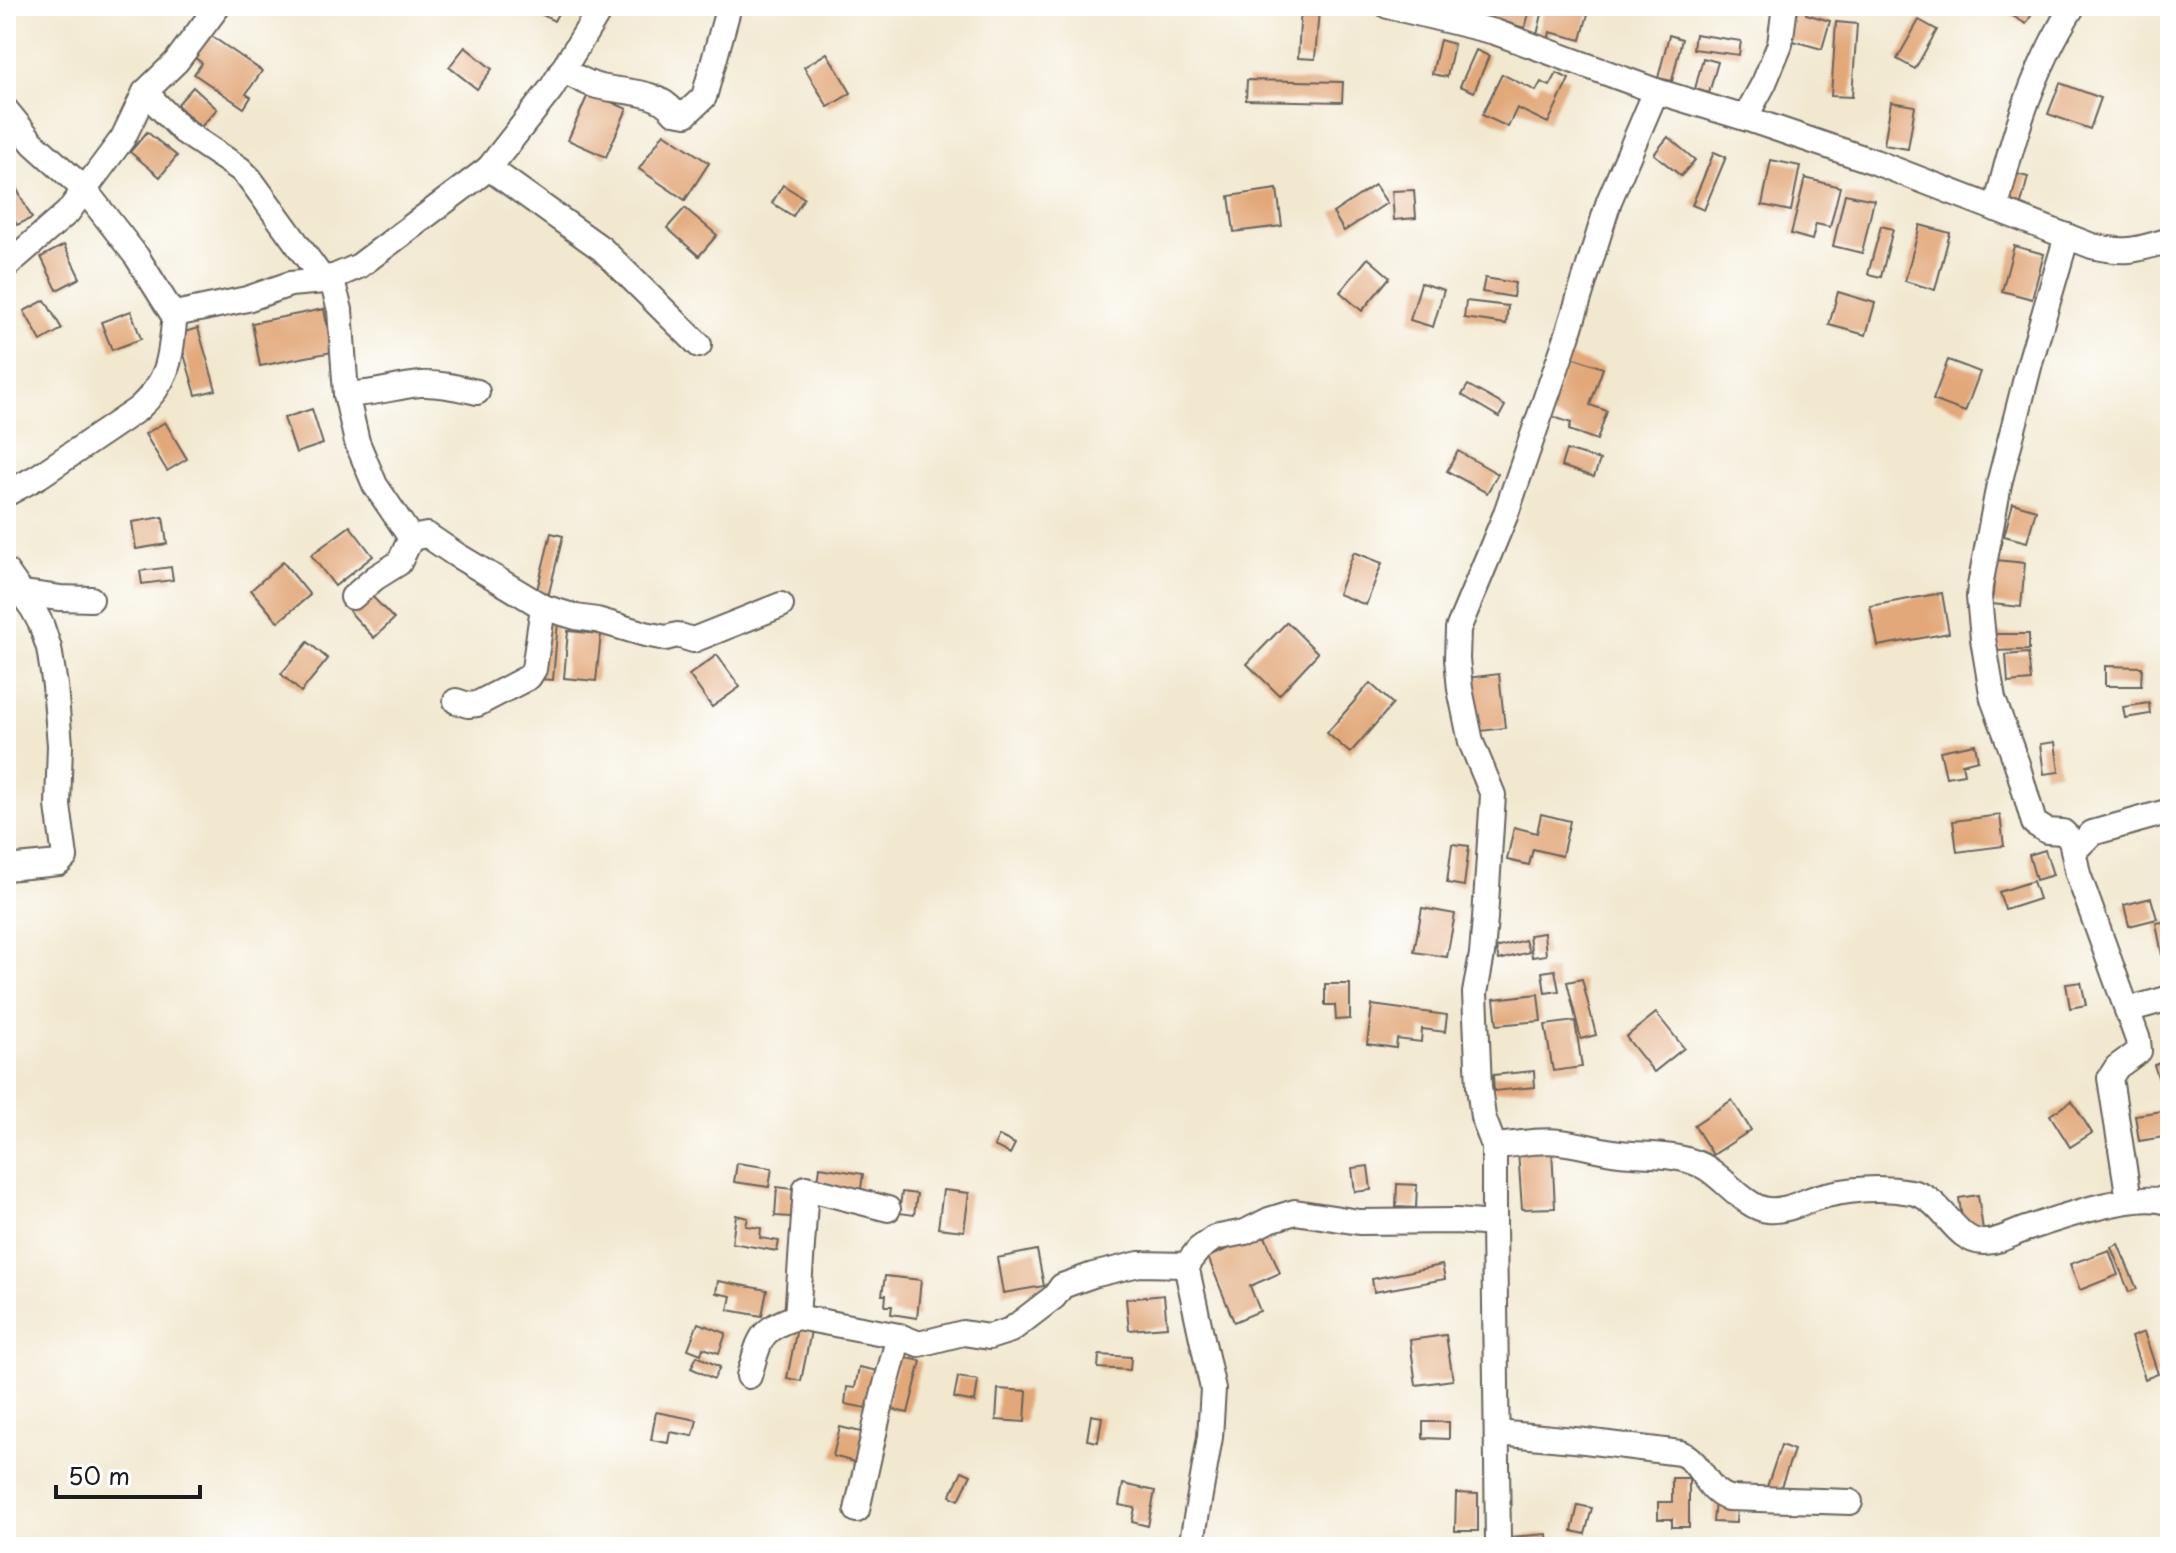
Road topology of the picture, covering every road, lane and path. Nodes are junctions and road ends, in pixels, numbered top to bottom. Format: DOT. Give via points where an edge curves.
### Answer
graph roads {
  1 [pos="218,6"];
  2 [pos="602,6"];
  3 [pos="729,6"];
  4 [pos="1388,6"];
  5 [pos="1785,6"];
  6 [pos="2073,6"];
  7 [pos="562,70"];
  8 [pos="1656,91"];
  9 [pos="145,92"];
  10 [pos="6,110"];
  11 [pos="1745,118"];
  12 [pos="489,168"];
  13 [pos="84,189"];
  14 [pos="1996,209"];
  15 [pos="2067,236"];
  16 [pos="2170,240"];
  17 [pos="6,266"];
  18 [pos="328,279"];
  19 [pos="175,314"];
  20 [pos="699,345"];
  21 [pos="477,392"];
  22 [pos="346,394"];
  23 [pos="6,494"];
  24 [pos="411,538"];
  25 [pos="6,571"];
  26 [pos="22,593"];
  27 [pos="353,597"];
  28 [pos="91,599"];
  29 [pos="781,605"];
  30 [pos="543,607"];
  31 [pos="456,701"];
  32 [pos="2170,811"];
  33 [pos="2074,851"];
  34 [pos="6,868"];
  35 [pos="2170,998"];
  36 [pos="2127,1010"];
  37 [pos="1494,1146"];
  38 [pos="2129,1200"];
  39 [pos="2170,1203"];
  40 [pos="888,1209"];
  41 [pos="1494,1224"];
  42 [pos="1186,1265"];
  43 [pos="797,1317"];
  44 [pos="899,1336"];
  45 [pos="749,1376"];
  46 [pos="1497,1433"];
  47 [pos="1850,1502"];
  48 [pos="857,1510"];
  49 [pos="1498,1541"];
  50 [pos="1191,1547"];
  1 -- 9 [label="street" via="176,62"];
  2 -- 7 [label="street"];
  3 -- 7 [label="street" via="704,97 686,114 648,95 594,86"];
  4 -- 8 [label="street" via="1495,32"];
  5 -- 11 [label="street" via="1780,44"];
  6 -- 14 [label="street" via="2021,116"];
  7 -- 12 [label="street"];
  8 -- 11 [label="street"];
  8 -- 37 [label="street" via="1609,201 1505,516 1458,629 1457,659 1471,742 1493,795 1475,993 1479,1087"];
  9 -- 13 [label="street" via="123,138"];
  9 -- 18 [label="street" via="183,131 250,179"];
  10 -- 13 [label="street"];
  11 -- 14 [label="street"];
  12 -- 18 [label="street" via="359,266"];
  12 -- 20 [label="street" via="602,249"];
  13 -- 17 [label="street" via="68,212"];
  13 -- 19 [label="street"];
  14 -- 15 [label="street"];
  15 -- 16 [label="street" via="2115,251"];
  15 -- 33 [label="street" via="1999,484 1979,597 1993,699 2034,823 2063,832"];
  18 -- 19 [label="street"];
  18 -- 22 [label="street" via="340,310"];
  19 -- 23 [label="street" via="169,366 148,400"];
  21 -- 22 [label="street" via="421,384"];
  22 -- 24 [label="street" via="357,442 375,485"];
  24 -- 27 [label="street" via="399,563"];
  24 -- 30 [label="street" via="427,535"];
  25 -- 26 [label="street"];
  26 -- 28 [label="street"];
  26 -- 34 [label="street" via="49,648 65,857 59,863"];
  29 -- 30 [label="street" via="693,640 645,634"];
  30 -- 31 [label="street" via="529,677 477,704"];
  32 -- 33 [label="street" via="2092,833"];
  33 -- 36 [label="street"];
  35 -- 36 [label="street"];
  36 -- 38 [label="street" via="2139,1051 2113,1071 2110,1085"];
  37 -- 38 [label="street" via="1558,1141 1617,1153 1677,1157 1704,1167 1769,1210 1850,1191 1912,1192 1933,1202 1979,1242"];
  37 -- 41 [label="street"];
  38 -- 39 [label="street"];
  40 -- 43 [label="street" via="806,1188"];
  41 -- 42 [label="street" via="1359,1222 1295,1212 1214,1238"];
  41 -- 46 [label="street"];
  42 -- 44 [label="street" via="1139,1264 1062,1286 1011,1330 989,1337 963,1333 919,1344"];
  42 -- 50 [label="street" via="1213,1389"];
  43 -- 44 [label="street"];
  43 -- 45 [label="street" via="763,1334"];
  44 -- 48 [label="street"];
  46 -- 47 [label="street" via="1680,1453 1728,1498"];
  46 -- 49 [label="street"];
}
